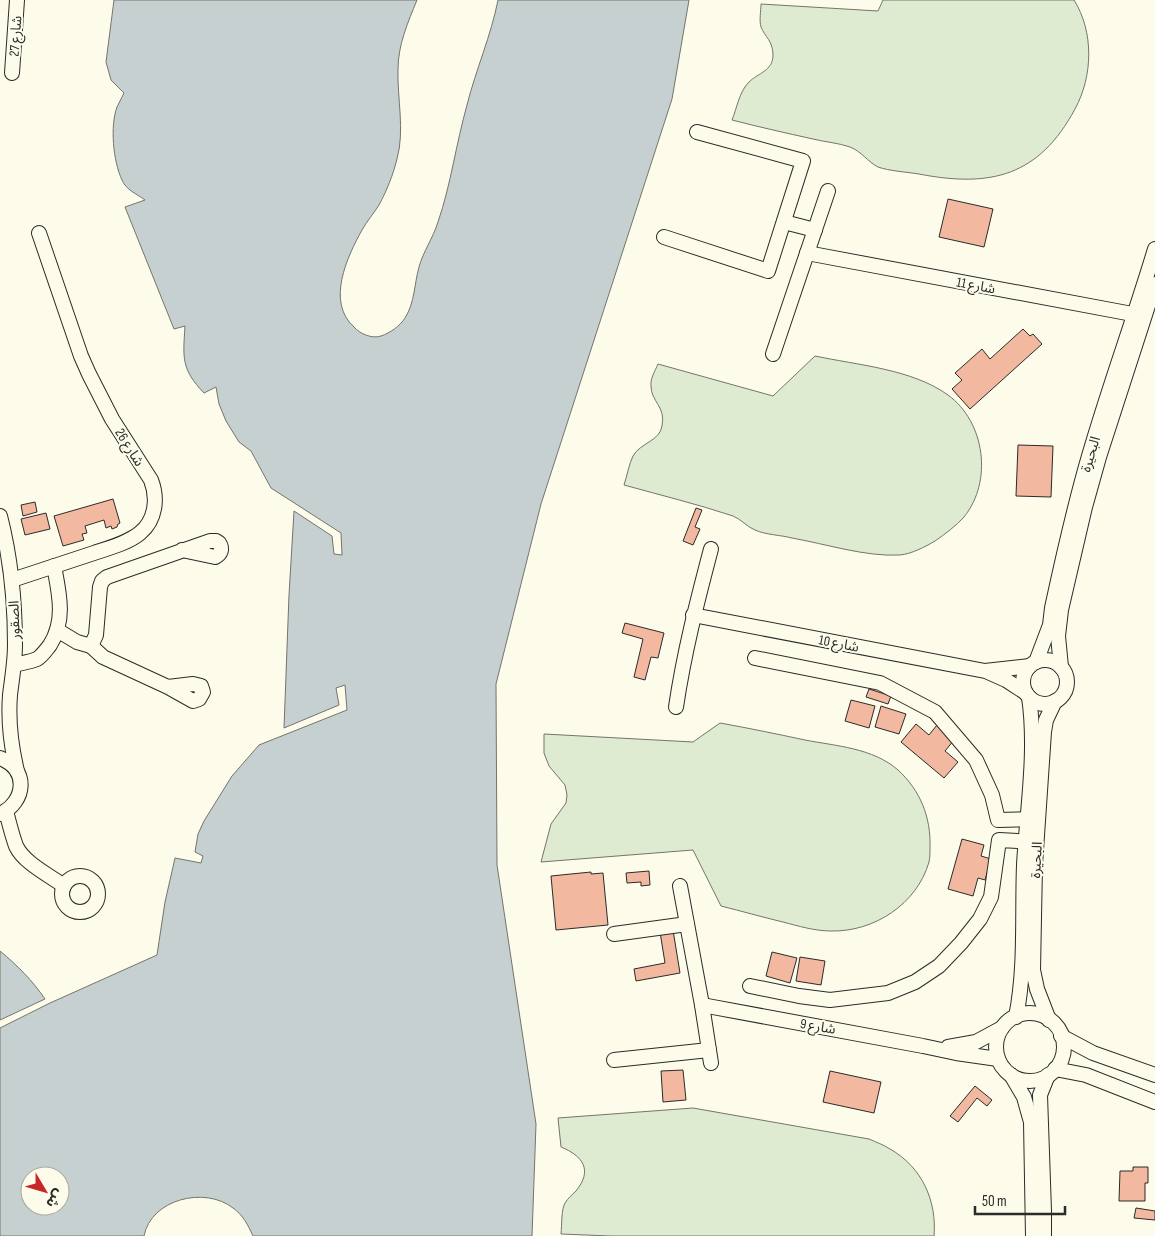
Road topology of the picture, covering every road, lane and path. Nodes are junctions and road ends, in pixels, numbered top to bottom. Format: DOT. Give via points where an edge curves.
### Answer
graph roads {
  1 [pos="17,0"];
  2 [pos="12,73"];
  3 [pos="697,132"];
  4 [pos="828,191"];
  5 [pos="784,222"];
  6 [pos="815,230"];
  7 [pos="39,233"];
  8 [pos="664,237"];
  9 [pos="1155,249"];
  10 [pos="807,253"];
  11 [pos="1155,284"];
  12 [pos="1140,316"];
  13 [pos="773,354"];
  14 [pos="0,516"];
  15 [pos="711,549"];
  16 [pos="182,550"];
  17 [pos="4,559"];
  18 [pos="54,566"];
  19 [pos="12,580"];
  20 [pos="693,616"];
  21 [pos="57,630"];
  22 [pos="91,646"];
  23 [pos="755,658"];
  24 [pos="1033,664"];
  25 [pos="14,665"];
  26 [pos="1061,667"];
  27 [pos="985,671"];
  28 [pos="168,687"];
  29 [pos="1027,695"];
  30 [pos="10,696"];
  31 [pos="1055,701"];
  32 [pos="676,707"];
  33 [pos="0,724"];
  34 [pos="0,758"];
  35 [pos="16,771"];
  36 [pos="3,813"];
  37 [pos="1032,819"];
  38 [pos="998,820"];
  39 [pos="999,840"];
  40 [pos="1031,842"];
  41 [pos="64,886"];
  42 [pos="680,886"];
  43 [pos="687,924"];
  44 [pos="614,934"];
  45 [pos="750,986"];
  46 [pos="702,1005"];
  47 [pos="1016,1017"];
  48 [pos="1049,1020"];
  49 [pos="1002,1028"];
  50 [pos="1062,1036"];
  51 [pos="935,1048"];
  52 [pos="1093,1053"];
  53 [pos="998,1058"];
  54 [pos="614,1060"];
  55 [pos="1051,1072"];
  56 [pos="1086,1075"];
  57 [pos="1155,1075"];
  58 [pos="1011,1076"];
  59 [pos="1155,1102"];
  60 [pos="1037,1149"];
  61 [pos="1033,1236"];
  62 [pos="1044,1236"];
  1 -- 2 [label="street, شارع 27"];
  3 -- 5 [label="street" via="803,161"];
  4 -- 6 [label="street"];
  5 -- 6 [label="street"];
  5 -- 8 [label="street" via="768,271"];
  6 -- 10 [label="street"];
  7 -- 18 [label="street, شارع 26" via="85,365 112,419 151,480 156,502 141,533"];
  9 -- 12 [label="street, البحيرة"];
  10 -- 12 [label="street, شارع 11"];
  10 -- 13 [label="street"];
  11 -- 12 [label="street, البحيرة"];
  12 -- 24 [label="street, البحيرة" via="1085,471 1050,625"];
  12 -- 26 [label="street, البحيرة" via="1085,507 1058,636"];
  14 -- 17 [label="street, الصقور"];
  15 -- 20 [label="street"];
  16 -- 22 [label="street" via="102,581 96,635"];
  17 -- 19 [label="street, الصقور"];
  18 -- 19 [label="street, شارع 26"];
  18 -- 21 [label="street" via="61,610"];
  19 -- 25 [label="street, الصقور"];
  20 -- 27 [label="street, شارع 10"];
  20 -- 32 [label="street"];
  21 -- 22 [label="street"];
  21 -- 25 [label="street" via="40,657"];
  22 -- 28 [label="street" via="103,657"];
  23 -- 38 [label="street" via="880,683 935,712 976,760 992,795"];
  24 -- 26 [label="street" via="1049,661"];
  24 -- 27 [label="street, شارع 10"];
  24 -- 29 [label="street" via="1023,677"];
  25 -- 30 [label="street, الصقور"];
  26 -- 31 [label="street" via="1066,676 1066,687"];
  27 -- 29 [label="street, شارع 10" via="1006,680"];
  29 -- 31 [label="street" via="1042,704"];
  29 -- 37 [label="street, البحيرة" via="1033,732"];
  30 -- 33 [label="street, الصقور"];
  30 -- 35 [label="street, الصقور" via="11,749"];
  31 -- 37 [label="street, البحيرة" via="1046,720"];
  34 -- 35 [label="street" via="8,761"];
  35 -- 36 [label="street, الصقور" via="21,783 19,797"];
  36 -- 41 [label="street" via="21,853"];
  37 -- 38 [label="street"];
  37 -- 40 [label="street, البحيرة"];
  38 -- 39 [label="street"];
  39 -- 40 [label="street"];
  39 -- 45 [label="street" via="991,897 980,919 939,966 915,982 888,992 830,1000"];
  40 -- 47 [label="street, البحيرة"];
  40 -- 48 [label="street, البحيرة" via="1033,970"];
  42 -- 43 [label="street"];
  43 -- 44 [label="street"];
  43 -- 46 [label="street"];
  46 -- 51 [label="street, شارع 9"];
  46 -- 54 [label="street" via="710,1056"];
  47 -- 48 [label="street" via="1035,1014"];
  47 -- 49 [label="street"];
  48 -- 50 [label="street"];
  49 -- 51 [label="street, شارع 9" via="967,1045"];
  49 -- 53 [label="street" via="996,1043"];
  50 -- 52 [label="street"];
  50 -- 55 [label="street" via="1063,1054"];
  51 -- 53 [label="street, شارع 9"];
  52 -- 56 [label="street"];
  52 -- 57 [label="street"];
  53 -- 58 [label="street"];
  55 -- 56 [label="street"];
  55 -- 58 [label="street" via="1029,1081"];
  55 -- 60 [label="street" via="1040,1095"];
  56 -- 59 [label="street"];
  58 -- 60 [label="street" via="1028,1107"];
  60 -- 61 [label="street"];
  60 -- 62 [label="street"];
}
